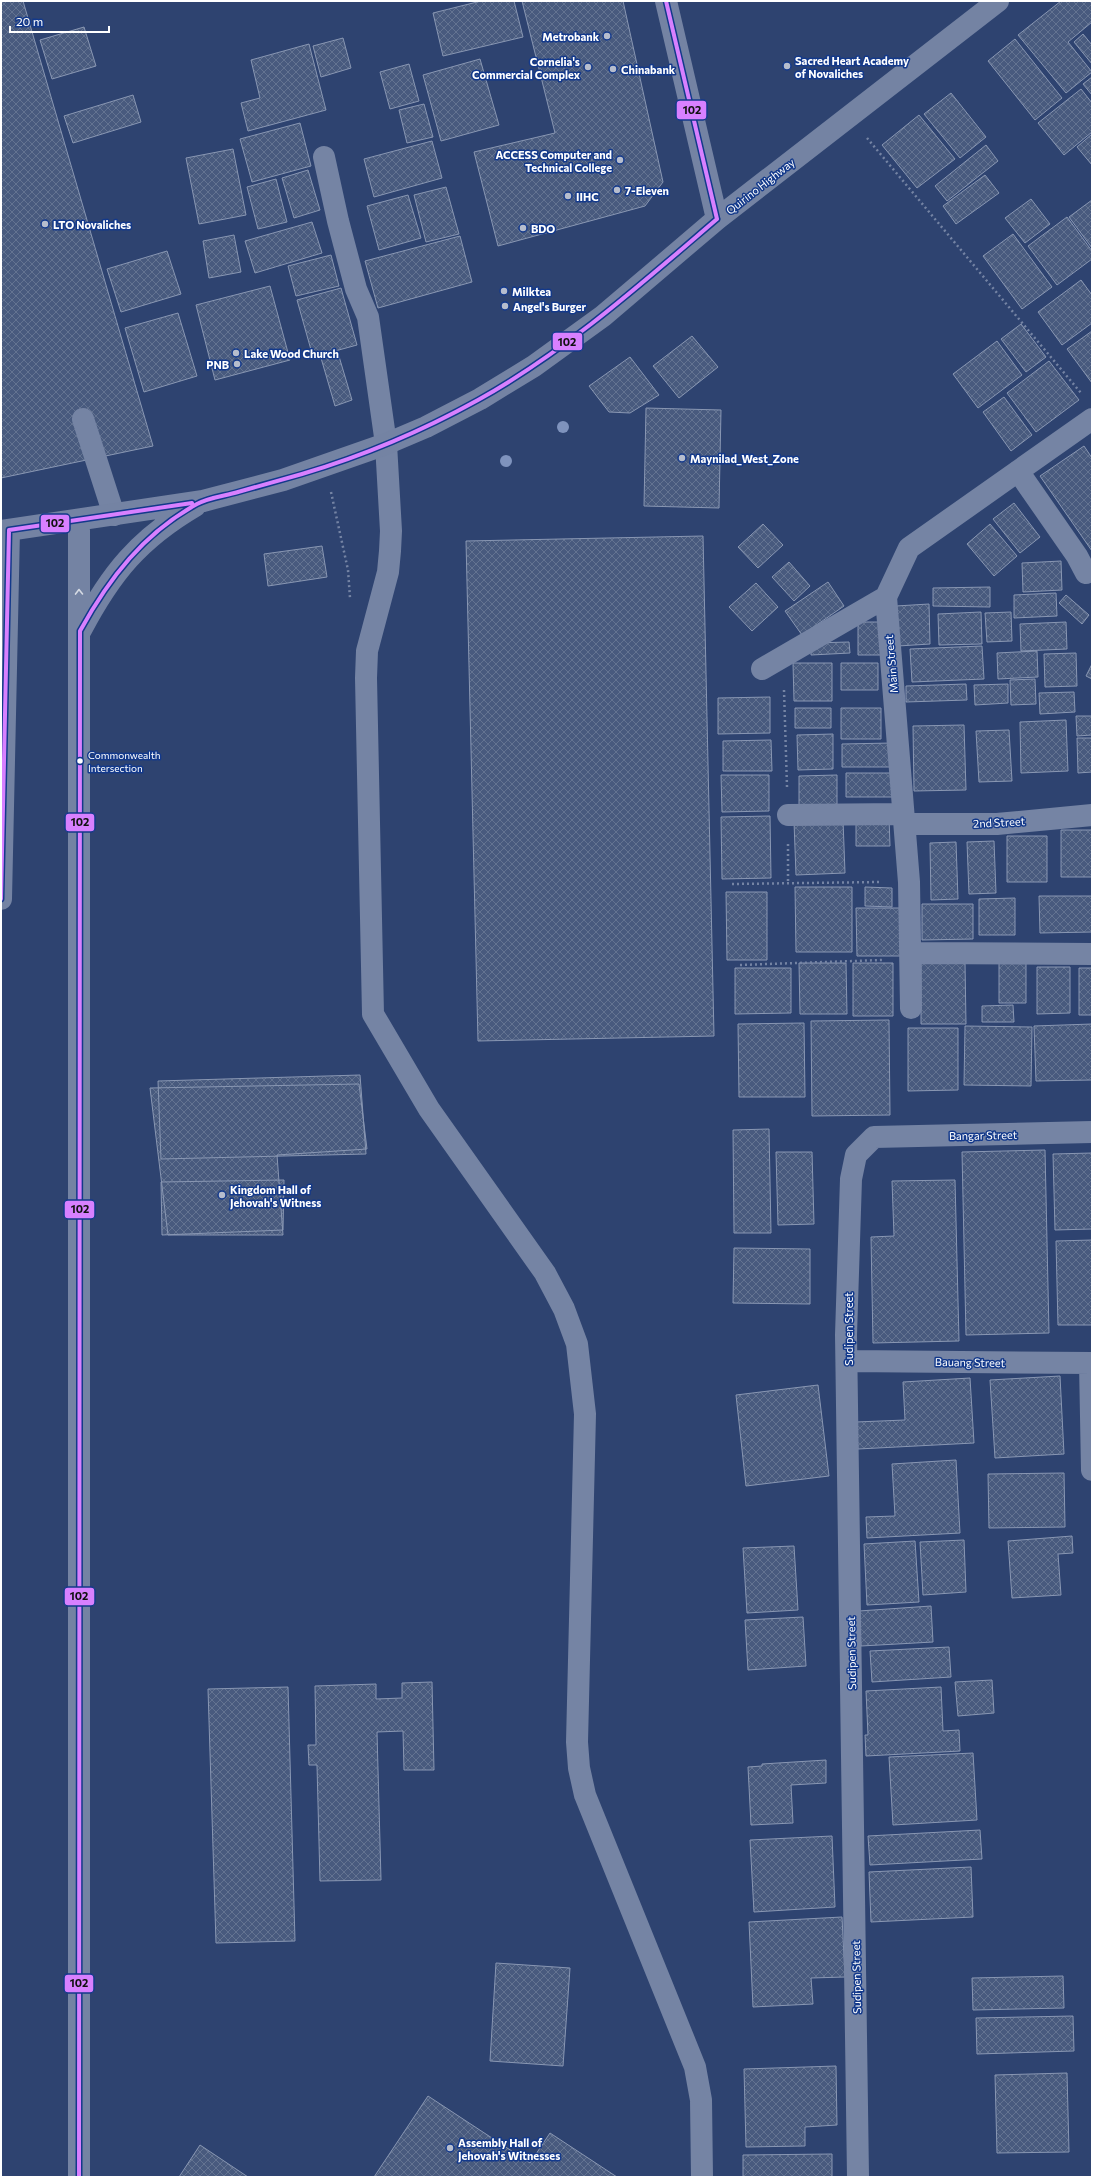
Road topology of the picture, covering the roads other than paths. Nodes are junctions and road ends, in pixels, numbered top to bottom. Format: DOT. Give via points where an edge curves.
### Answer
graph roads {
  1 [pos="666,1"];
  2 [pos="998,1"];
  3 [pos="324,157"];
  4 [pos="717,220"];
  5 [pos="83,419"];
  6 [pos="1092,419"];
  7 [pos="386,444"];
  8 [pos="1018,471"];
  9 [pos="203,501"];
  10 [pos="114,515"];
  11 [pos="79,520"];
  12 [pos="5,531"];
  13 [pos="1086,573"];
  14 [pos="886,597"];
  15 [pos="80,631"];
  16 [pos="762,669"];
  17 [pos="788,815"];
  18 [pos="1092,815"];
  19 [pos="904,819"];
  20 [pos="1,899"];
  21 [pos="1092,954"];
  22 [pos="911,956"];
  23 [pos="911,1008"];
  24 [pos="1092,1132"];
  25 [pos="874,1138"];
  26 [pos="848,1361"];
  27 [pos="1091,1363"];
  28 [pos="1092,1470"];
  29 [pos="79,2177"];
  30 [pos="702,2177"];
  31 [pos="858,2177"];
  1 -- 4 [label="main road"];
  2 -- 4 [label="main road, Quirino Highway"];
  3 -- 7 [label="street" via="356,289 368,317"];
  4 -- 7 [label="main road, Quirino Highway" via="603,316 534,366 480,399"];
  5 -- 10 [label="street"];
  6 -- 8 [label="street, Main Street"];
  7 -- 9 [label="main road, Quirino Highway" via="304,473"];
  7 -- 30 [label="street" via="390,551 388,572 367,651 366,678 373,1014 428,1109 546,1273 564,1309 577,1344 585,1414 577,1742 579,1768 585,1795 695,2067 701,2100"];
  8 -- 13 [label="street"];
  8 -- 14 [label="street, Main Street" via="909,548"];
  9 -- 10 [label="main road, Quirino Highway"];
  9 -- 15 [label="main road" via="143,542 118,568 97,598"];
  10 -- 11 [label="main road, Quirino Highway"];
  11 -- 12 [label="main road, Quirino Highway"];
  15 -- 11 [label="main road, one-way"];
  12 -- 20 [label="main road"];
  14 -- 16 [label="street"];
  14 -- 19 [label="street, Main Street"];
  15 -- 29 [label="main road"];
  17 -- 19 [label="street, 2nd Street"];
  18 -- 19 [label="street, 2nd Street" via="997,824"];
  19 -- 22 [label="street, Main Street"];
  21 -- 22 [label="street"];
  22 -- 23 [label="street, Main Street"];
  24 -- 25 [label="street, Bangar Street"];
  25 -- 26 [label="street, Sudipen Street" via="856,1155 851,1179 846,1335"];
  26 -- 27 [label="street, Bauang Street"];
  26 -- 31 [label="street, Sudipen Street"];
  27 -- 28 [label="street"];
}
